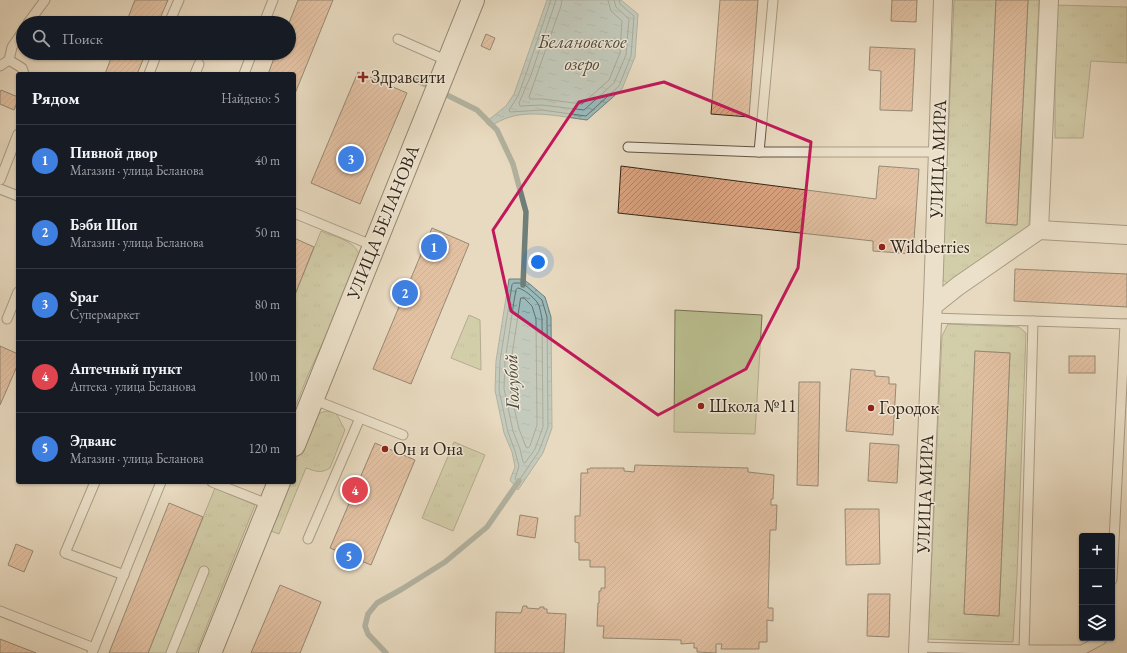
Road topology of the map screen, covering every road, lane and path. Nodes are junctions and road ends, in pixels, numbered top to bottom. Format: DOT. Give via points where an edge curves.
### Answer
graph roads {
  1 [pos="44,0"];
  2 [pos="179,0"];
  3 [pos="273,0"];
  4 [pos="473,0"];
  5 [pos="773,0"];
  6 [pos="943,0"];
  7 [pos="1049,0"];
  8 [pos="33,16"];
  9 [pos="172,16"];
  10 [pos="267,16"];
  11 [pos="398,39"];
  12 [pos="16,41"];
  13 [pos="8,60"];
  14 [pos="154,60"];
  15 [pos="249,60"];
  16 [pos="199,64"];
  17 [pos="0,66"];
  18 [pos="446,66"];
  19 [pos="23,72"];
  20 [pos="150,72"];
  21 [pos="196,72"];
  22 [pos="245,72"];
  23 [pos="16,139"];
  24 [pos="628,147"];
  25 [pos="759,152"];
  26 [pos="938,152"];
  27 [pos="0,180"];
  28 [pos="0,189"];
  29 [pos="16,195"];
  30 [pos="296,215"];
  31 [pos="1038,230"];
  32 [pos="1127,235"];
  33 [pos="374,246"];
  34 [pos="16,297"];
  35 [pos="932,312"];
  36 [pos="7,319"];
  37 [pos="1033,321"];
  38 [pos="1126,324"];
  39 [pos="312,399"];
  40 [pos="360,418"];
  41 [pos="403,436"];
  42 [pos="296,440"];
  43 [pos="93,484"];
  44 [pos="160,484"];
  45 [pos="217,484"];
  46 [pos="278,484"];
  47 [pos="270,505"];
  48 [pos="308,539"];
  49 [pos="1113,569"];
  50 [pos="204,571"];
  51 [pos="124,575"];
  52 [pos="0,611"];
  53 [pos="1098,641"];
  54 [pos="918,650"];
  55 [pos="1024,650"];
  56 [pos="93,651"];
  57 [pos="1052,652"];
  58 [pos="171,653"];
  59 [pos="210,653"];
  1 -- 8 [label="lane"];
  2 -- 9 [label="lane"];
  3 -- 10 [label="lane"];
  4 -- 18 [label="street, УЛИЦА БЕЛАНОВА"];
  5 -- 25 [label="lane"];
  6 -- 26 [label="street, УЛИЦА МИРА"];
  7 -- 31 [label="street"];
  11 -- 18 [label="lane"];
  12 -- 13 [label="lane"];
  13 -- 17 [label="lane"];
  13 -- 19 [label="lane" via="22,68"];
  14 -- 20 [label="lane"];
  15 -- 22 [label="lane"];
  16 -- 21 [label="lane"];
  18 -- 33 [label="street, УЛИЦА БЕЛАНОВА"];
  23 -- 27 [label="lane"];
  24 -- 25 [label="lane"];
  25 -- 26 [label="lane"];
  26 -- 35 [label="street, УЛИЦА МИРА"];
  28 -- 29 [label="lane"];
  30 -- 33 [label="lane"];
  31 -- 32 [label="street"];
  31 -- 35 [label="street" via="958,286"];
  33 -- 39 [label="street, УЛИЦА БЕЛАНОВА"];
  34 -- 36 [label="lane"];
  35 -- 37 [label="lane"];
  35 -- 54 [label="street, УЛИЦА МИРА"];
  37 -- 38 [label="lane"];
  37 -- 55 [label="lane"];
  38 -- 49 [label="lane"];
  39 -- 40 [label="lane"];
  39 -- 42 [label="street, УЛИЦА БЕЛАНОВА"];
  40 -- 41 [label="lane"];
  40 -- 48 [label="lane"];
  43 -- 51 [label="lane" via="65,553"];
  44 -- 51 [label="lane"];
  45 -- 47 [label="lane"];
  46 -- 47 [label="street"];
  47 -- 59 [label="street"];
  50 -- 58 [label="lane"];
  51 -- 56 [label="lane"];
  52 -- 56 [label="lane"];
  53 -- 57 [label="lane" via="1082,650"];
  54 -- 55 [label="lane"];
  55 -- 57 [label="lane"];
}
